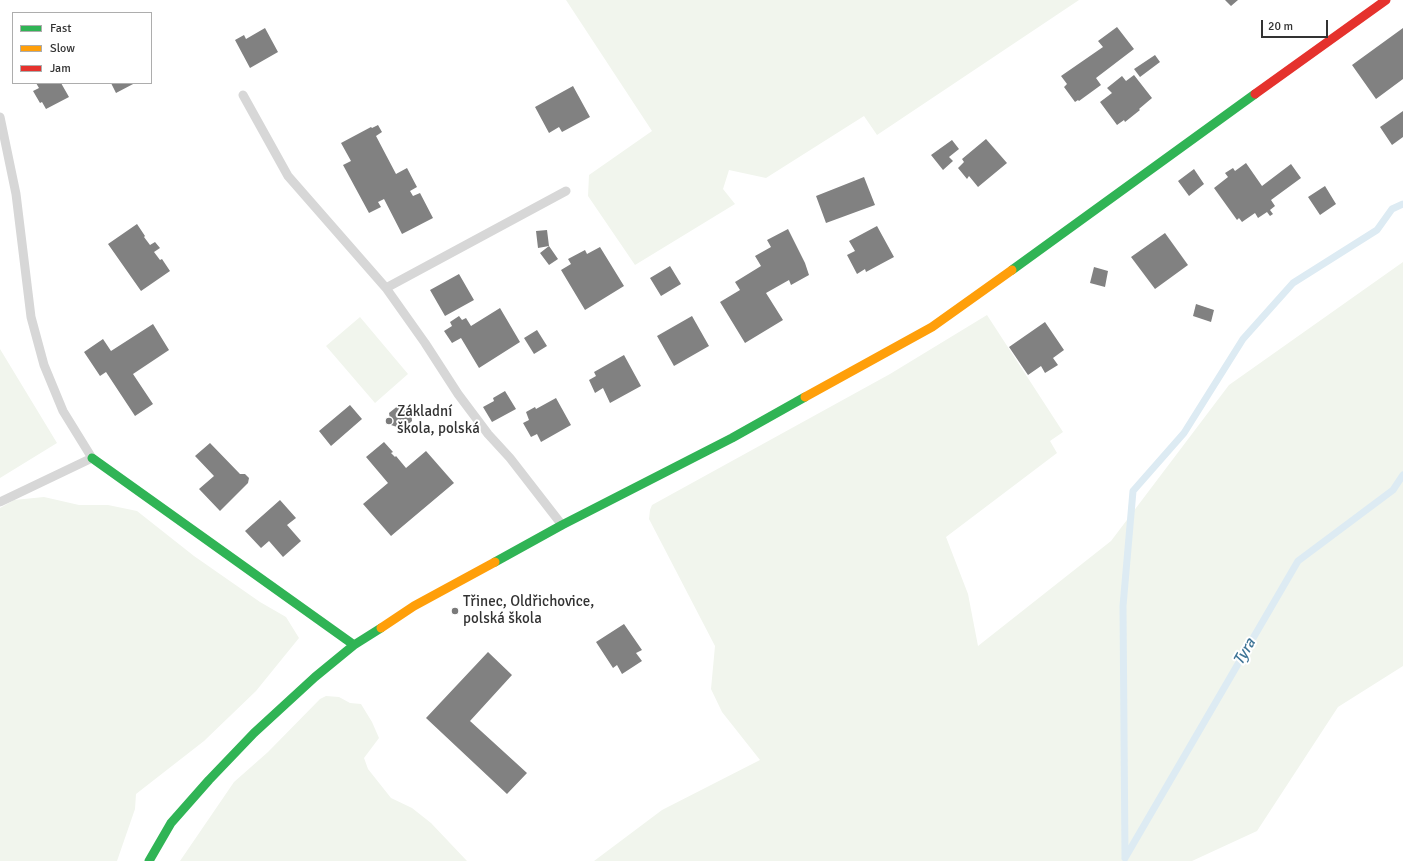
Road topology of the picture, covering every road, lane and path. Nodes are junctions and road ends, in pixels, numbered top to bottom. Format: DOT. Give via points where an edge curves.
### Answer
graph roads {
  1 [pos="1386,0"];
  2 [pos="243,95"];
  3 [pos="0,117"];
  4 [pos="566,191"];
  5 [pos="386,288"];
  6 [pos="92,458"];
  7 [pos="0,502"];
  8 [pos="562,525"];
  9 [pos="354,645"];
  10 [pos="149,861"];
  1 -- 8 [label="street" via="932,327 732,438"];
  2 -- 5 [label="lane" via="288,176"];
  3 -- 6 [label="lane" via="16,194 31,316 44,365 63,411"];
  4 -- 5 [label="lane"];
  5 -- 8 [label="lane" via="458,394"];
  6 -- 7 [label="lane"];
  6 -- 9 [label="street"];
  8 -- 9 [label="street" via="414,606"];
  9 -- 10 [label="street" via="254,733 209,780 171,823"];
}
